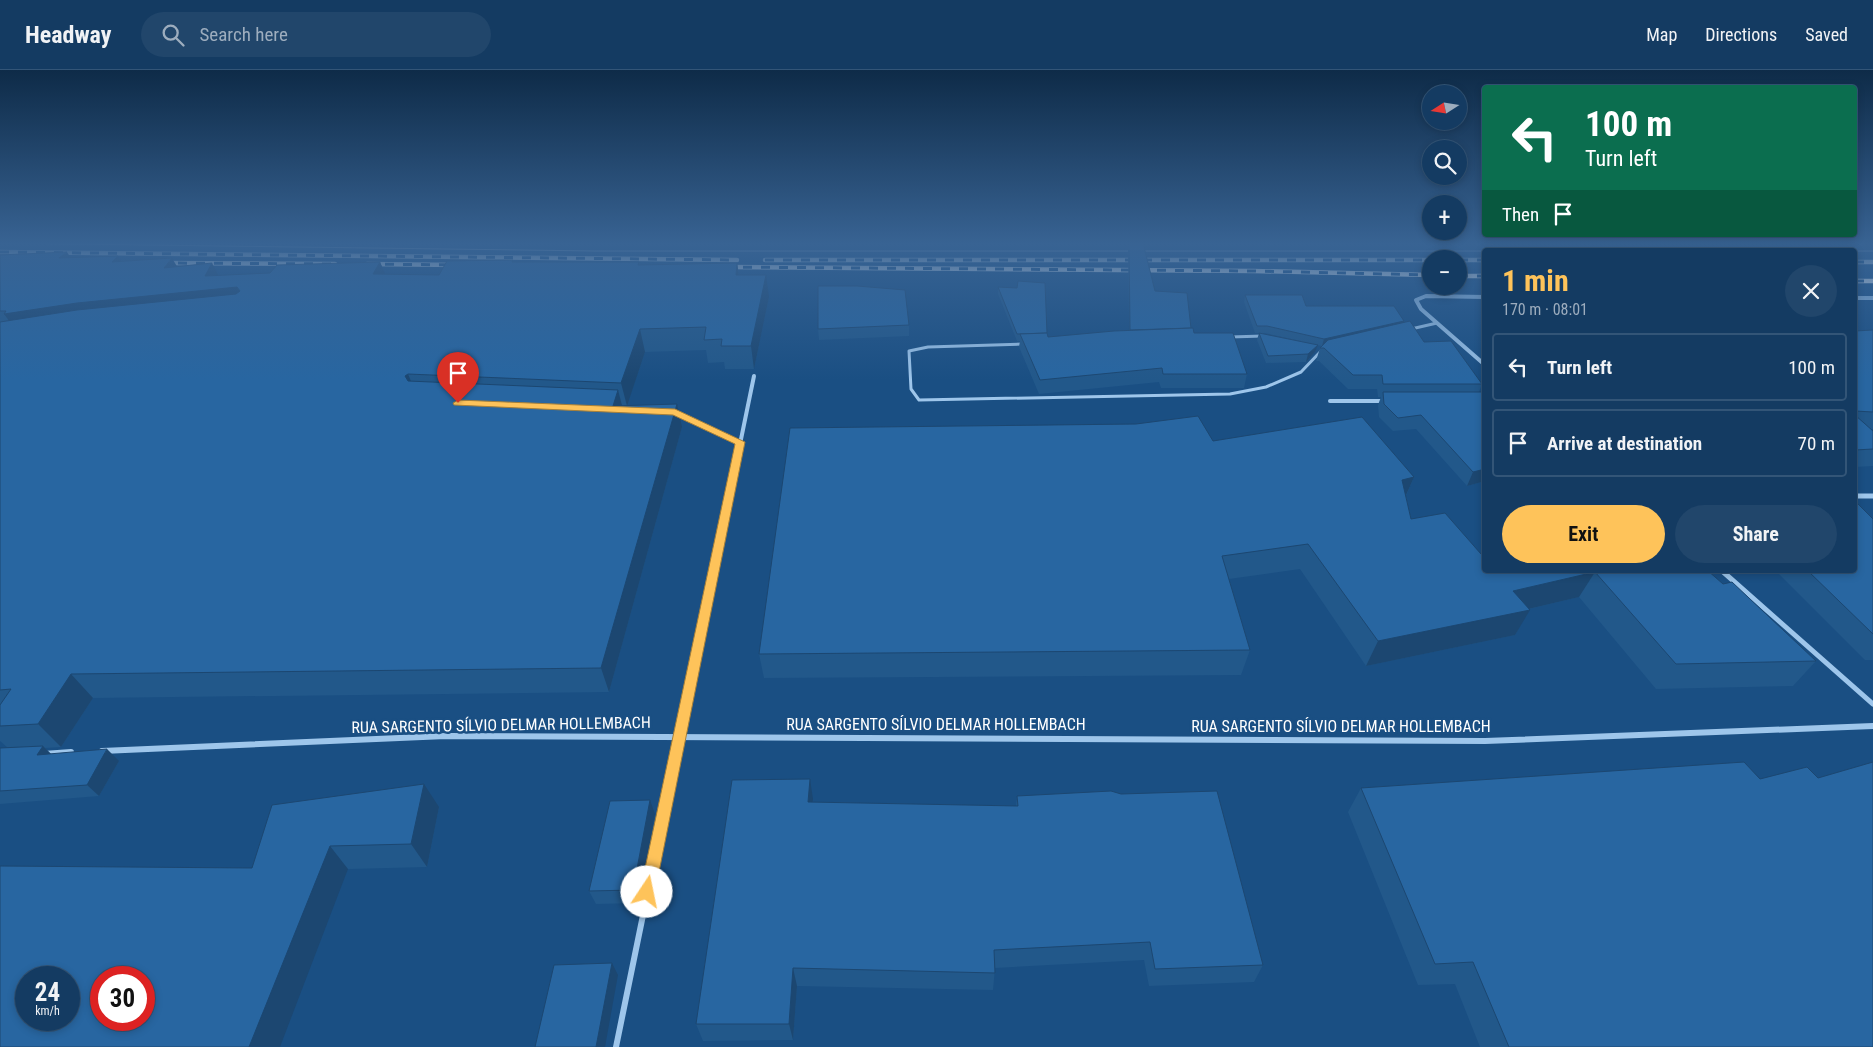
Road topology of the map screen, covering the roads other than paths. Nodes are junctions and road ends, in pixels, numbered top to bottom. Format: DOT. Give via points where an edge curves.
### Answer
graph roads {
  1 [pos="1482,297"];
  2 [pos="1857,298"];
  3 [pos="1873,298"];
  4 [pos="1437,323"];
  5 [pos="1408,330"];
  6 [pos="1264,336"];
  7 [pos="1225,337"];
  8 [pos="1027,344"];
  9 [pos="1312,348"];
  10 [pos="1332,348"];
  11 [pos="1322,350"];
  12 [pos="1482,362"];
  13 [pos="754,376"];
  14 [pos="1388,401"];
  15 [pos="1330,402"];
  16 [pos="675,412"];
  17 [pos="740,442"];
  18 [pos="1857,496"];
  19 [pos="1873,496"];
  20 [pos="1724,573"];
  21 [pos="1873,704"];
  22 [pos="1873,726"];
  23 [pos="678,737"];
  24 [pos="97,751"];
  25 [pos="77,752"];
  26 [pos="37,754"];
  27 [pos="616,1047"];
  1 -- 4 [label="street" via="1426,296 1416,300"];
  2 -- 3 [label="street"];
  4 -- 5 [label="lane"];
  4 -- 12 [label="street"];
  6 -- 7 [label="lane"];
  8 -- 11 [label="lane" via="928,347 909,351 911,390 919,400 1230,394 1266,387 1301,372"];
  9 -- 11 [label="lane"];
  10 -- 11 [label="lane"];
  13 -- 17 [label="street"];
  14 -- 15 [label="street"];
  16 -- 17 [label="lane"];
  17 -- 23 [label="street"];
  18 -- 19 [label="street"];
  20 -- 21 [label="street"];
  22 -- 23 [label="street, RUA SARGENTO SÍLVIO DELMAR HOLLEMBACH" via="1485,741"];
  23 -- 24 [label="street, RUA SARGENTO SÍLVIO DELMAR HOLLEMBACH" via="446,736"];
  23 -- 27 [label="street"];
  25 -- 26 [label="street"];
}
